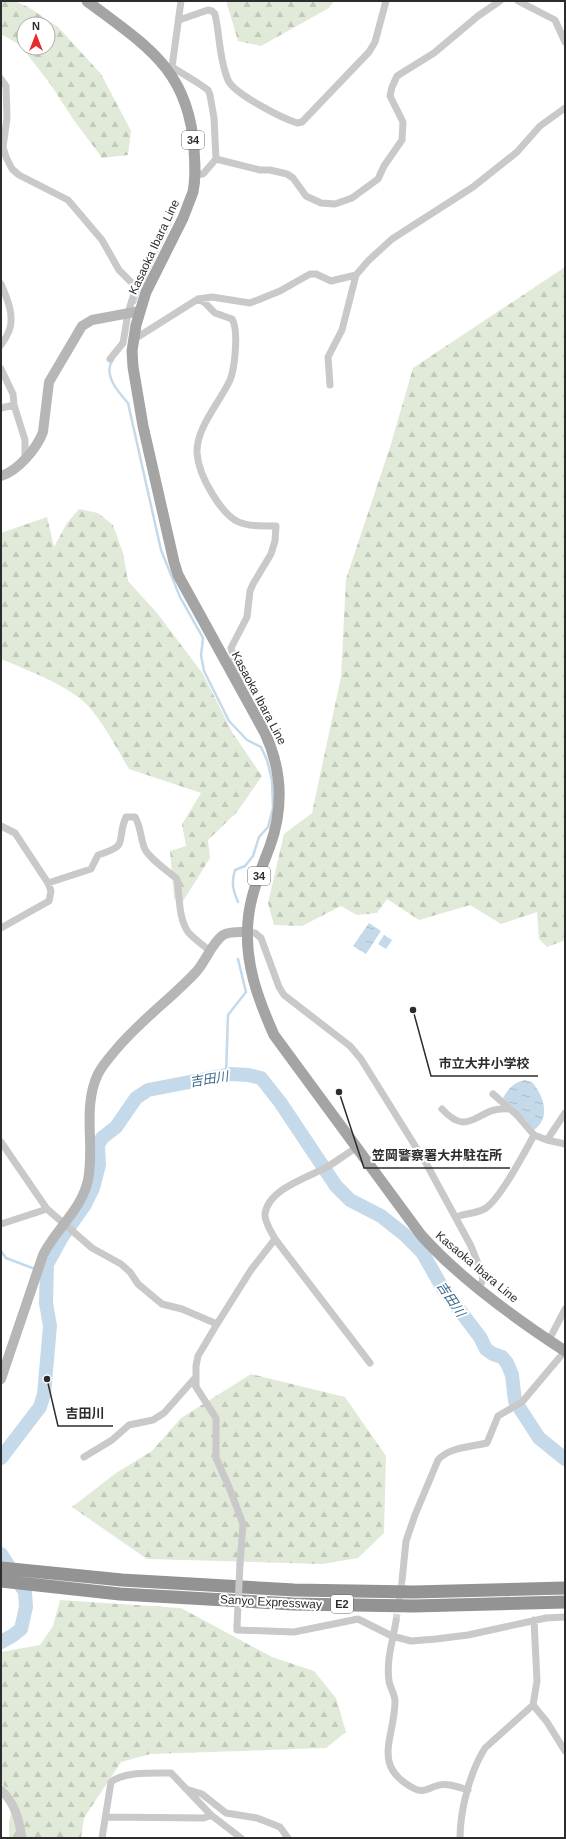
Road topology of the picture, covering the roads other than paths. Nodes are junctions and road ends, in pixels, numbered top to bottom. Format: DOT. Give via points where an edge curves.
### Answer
graph roads {
  1 [pos="87,1"];
  2 [pos="181,1"];
  3 [pos="386,1"];
  4 [pos="499,1"];
  5 [pos="518,1"];
  6 [pos="179,20"];
  7 [pos="565,42"];
  8 [pos="170,68"];
  9 [pos="1,79"];
  10 [pos="565,108"];
  11 [pos="216,160"];
  12 [pos="196,175"];
  13 [pos="356,275"];
  14 [pos="1,284"];
  15 [pos="198,299"];
  16 [pos="140,311"];
  17 [pos="128,313"];
  18 [pos="133,340"];
  19 [pos="1,346"];
  20 [pos="110,359"];
  21 [pos="1,369"];
  22 [pos="330,384"];
  23 [pos="14,405"];
  24 [pos="1,408"];
  25 [pos="25,459"];
  26 [pos="1,476"];
  27 [pos="239,686"];
  28 [pos="1,826"];
  29 [pos="48,883"];
  30 [pos="1,928"];
  31 [pos="247,932"];
  32 [pos="210,951"];
  33 [pos="493,1094"];
  34 [pos="442,1109"];
  35 [pos="508,1109"];
  36 [pos="565,1113"];
  37 [pos="534,1135"];
  38 [pos="547,1140"];
  39 [pos="1,1142"];
  40 [pos="565,1144"];
  41 [pos="356,1148"];
  42 [pos="47,1209"];
  43 [pos="456,1217"];
  44 [pos="1,1224"];
  45 [pos="68,1227"];
  46 [pos="275,1239"];
  47 [pos="478,1287"];
  48 [pos="565,1309"];
  49 [pos="217,1324"];
  50 [pos="549,1340"];
  51 [pos="565,1351"];
  52 [pos="370,1363"];
  53 [pos="196,1378"];
  54 [pos="1,1379"];
  55 [pos="84,1457"];
  56 [pos="1,1568"];
  57 [pos="1,1581"];
  58 [pos="402,1581"];
  59 [pos="565,1588"];
  60 [pos="565,1602"];
  61 [pos="565,1617"];
  62 [pos="396,1620"];
  63 [pos="534,1620"];
  64 [pos="392,1636"];
  65 [pos="533,1705"];
  66 [pos="565,1751"];
  67 [pos="185,1789"];
  68 [pos="1,1790"];
  69 [pos="468,1790"];
  70 [pos="211,1815"];
  71 [pos="106,1817"];
  72 [pos="22,1838"];
  73 [pos="102,1838"];
  74 [pos="241,1838"];
  75 [pos="288,1838"];
  76 [pos="460,1838"];
  1 -- 8 [label="main road, Kasaoka Ibara Line / 34" via="140,41"];
  2 -- 6 [label="street"];
  3 -- 6 [label="street" via="375,42 369,52 302,122 297,123 270,111 229,82 220,54 215,14 212,11 208,10"];
  4 -- 11 [label="street" via="434,53 397,76 390,96 403,122 402,140 378,179 352,198 335,204 321,203 306,196 287,174"];
  5 -- 7 [label="street" via="555,20"];
  6 -- 8 [label="street"];
  8 -- 11 [label="street" via="208,90 214,118"];
  8 -- 12 [label="main road, Kasaoka Ibara Line / 34" via="190,119"];
  9 -- 17 [label="street" via="6,86 7,118 3,148 12,169 68,200 102,240 119,270 133,284 135,290"];
  10 -- 13 [label="street" via="540,126 517,152 473,187 384,244"];
  11 -- 12 [label="street" via="203,174"];
  12 -- 16 [label="main road, Kasaoka Ibara Line / 34" via="193,192 183,218 146,292"];
  13 -- 15 [label="street" via="331,281 310,274 274,294 250,303 212,297"];
  13 -- 22 [label="street" via="342,330 328,356"];
  14 -- 19 [label="street" via="9,302 10,331"];
  15 -- 18 [label="street"];
  15 -- 27 [label="street" via="215,313 232,319 236,330 230,380 215,405 199,442 197,453 200,467 218,504 234,521 253,526 276,526 271,554 250,591 247,616 231,648 240,677"];
  16 -- 17 [label="main road"];
  16 -- 18 [label="main road, Kasaoka Ibara Line / 34"];
  17 -- 20 [label="street" via="123,343"];
  17 -- 25 [label="main road" via="92,320 76,333 49,382 44,432"];
  18 -- 27 [label="main road, Kasaoka Ibara Line / 34" via="132,367 174,562 185,589"];
  21 -- 23 [label="street" via="14,394"];
  23 -- 24 [label="street"];
  23 -- 25 [label="street" via="26,440"];
  25 -- 26 [label="main road"];
  27 -- 31 [label="main road, Kasaoka Ibara Line / 34" via="271,746 280,788 275,830 252,896"];
  28 -- 29 [label="street" via="15,833"];
  29 -- 30 [label="street" via="51,891 49,900"];
  29 -- 32 [label="street" via="91,869 98,856 116,850 120,845 126,817 135,817 140,824 147,854 177,879 181,917 185,927"];
  31 -- 32 [label="main road" via="225,934"];
  31 -- 41 [label="main road, Kasaoka Ibara Line / 34" via="247,950 259,1002 274,1035"];
  31 -- 43 [label="street" via="255,933 261,938 284,995 356,1052 428,1165"];
  32 -- 45 [label="main road" via="194,973 131,1032 98,1074 91,1107 88,1180"];
  33 -- 35 [label="street"];
  34 -- 35 [label="street" via="450,1118 465,1122 496,1109"];
  35 -- 37 [label="street"];
  36 -- 38 [label="street"];
  37 -- 38 [label="street"];
  37 -- 43 [label="street" via="489,1204 481,1210"];
  38 -- 40 [label="street"];
  39 -- 42 [label="street"];
  41 -- 46 [label="street" via="280,1191 265,1213"];
  41 -- 47 [label="main road, Kasaoka Ibara Line / 34" via="421,1236 437,1253"];
  42 -- 44 [label="street"];
  42 -- 45 [label="street"];
  43 -- 47 [label="street" via="483,1276"];
  45 -- 49 [label="street" via="92,1248 121,1264 138,1284 162,1304 182,1309"];
  45 -- 54 [label="main road" via="47,1247"];
  46 -- 49 [label="street" via="251,1270"];
  46 -- 52 [label="street"];
  47 -- 50 [label="main road, Kasaoka Ibara Line / 34"];
  48 -- 50 [label="street"];
  49 -- 53 [label="street" via="198,1356"];
  50 -- 51 [label="main road, Kasaoka Ibara Line / 34"];
  51 -- 58 [label="street" via="522,1402 498,1416 487,1443 442,1454 406,1542"];
  53 -- 55 [label="street" via="164,1413 153,1420 129,1425 112,1440"];
  53 -- 64 [label="street, bridge" via="196,1387 216,1418 216,1458 243,1524 237,1630 294,1632 358,1619"];
  56 -- 59 [label="highway, Sanyo Expressway / E2" via="122,1580 294,1590 407,1592"];
  57 -- 60 [label="highway, Sanyo Expressway / E2" via="120,1594 308,1604 414,1606"];
  61 -- 63 [label="street"];
  62 -- 64 [label="street"];
  63 -- 64 [label="street" via="436,1640 411,1641"];
  63 -- 65 [label="street" via="537,1681"];
  64 -- 69 [label="street" via="389,1681 395,1697 395,1710 388,1759 393,1773 421,1791 440,1784"];
  65 -- 66 [label="street"];
  65 -- 69 [label="street" via="485,1748"];
  67 -- 70 [label="street"];
  67 -- 71 [label="street" via="171,1773 141,1773 115,1779 111,1782"];
  67 -- 75 [label="street" via="202,1794 226,1813 257,1818 280,1827"];
  68 -- 72 [label="street" via="13,1805 20,1822"];
  69 -- 76 [label="street" via="461,1815"];
  70 -- 71 [label="street" via="204,1818"];
  70 -- 74 [label="street"];
  71 -- 73 [label="street"];
}
